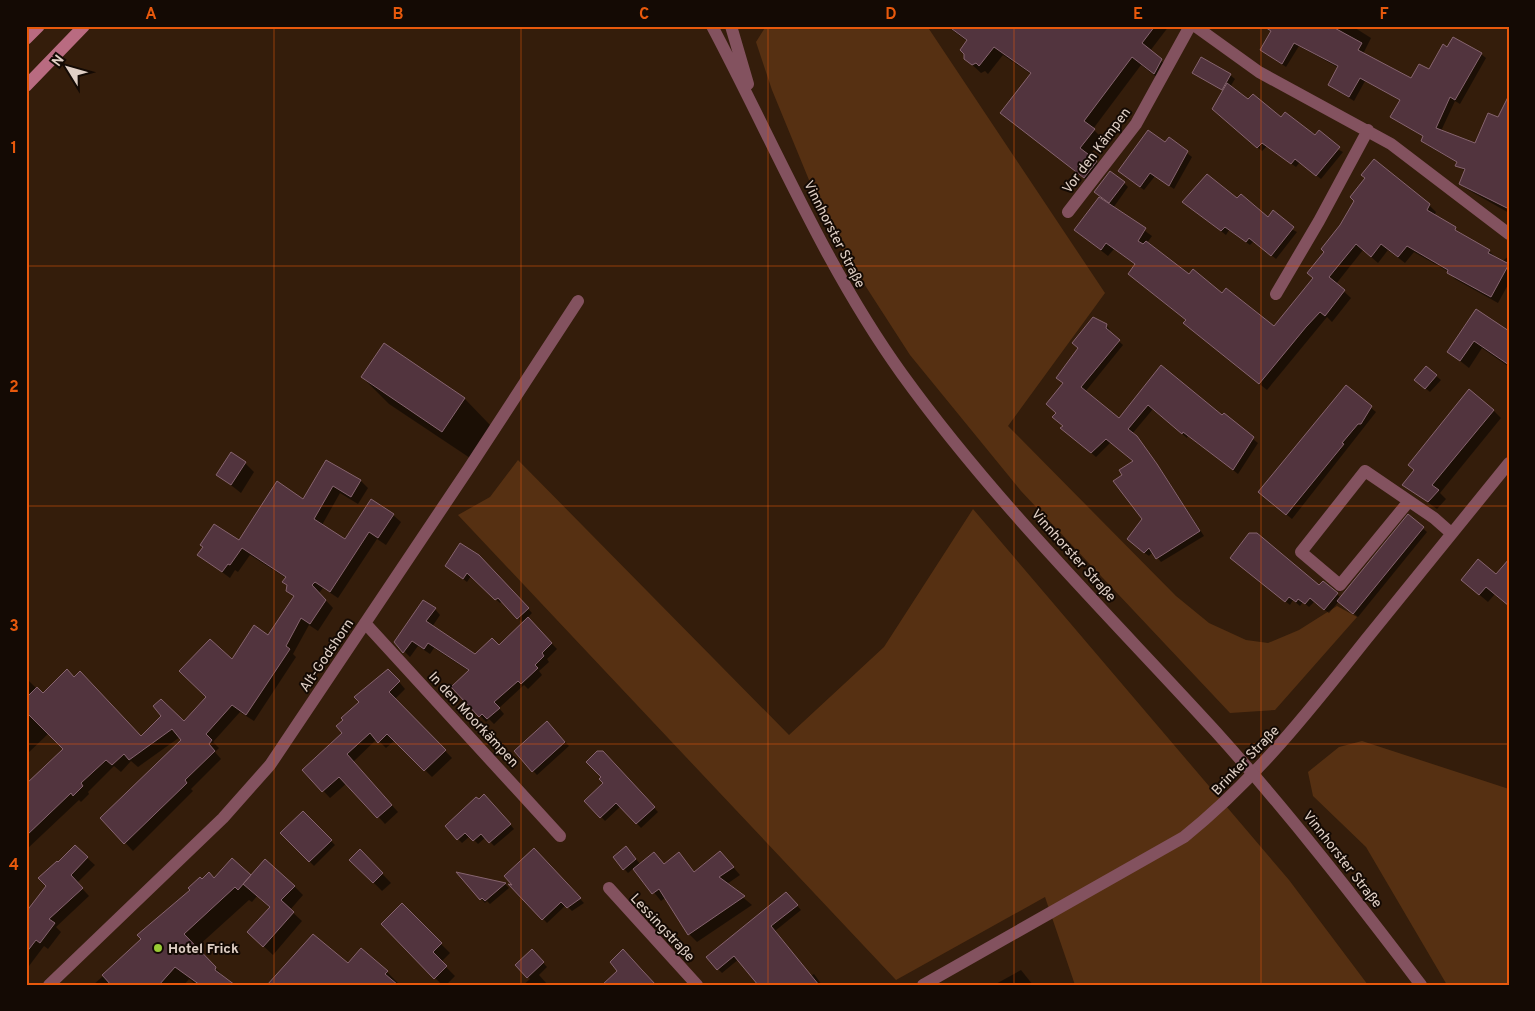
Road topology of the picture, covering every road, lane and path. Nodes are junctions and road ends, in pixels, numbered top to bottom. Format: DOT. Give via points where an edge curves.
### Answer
graph roads {
  1 [pos="39,26"];
  2 [pos="84,26"];
  3 [pos="712,26"];
  4 [pos="731,26"];
  5 [pos="1190,26"];
  6 [pos="1195,26"];
  7 [pos="26,39"];
  8 [pos="26,86"];
  9 [pos="756,110"];
  10 [pos="1368,130"];
  11 [pos="1068,212"];
  12 [pos="1509,234"];
  13 [pos="1276,294"];
  14 [pos="578,301"];
  15 [pos="1509,464"];
  16 [pos="1408,501"];
  17 [pos="1451,533"];
  18 [pos="365,623"];
  19 [pos="1254,775"];
  20 [pos="560,836"];
  21 [pos="609,888"];
  22 [pos="49,985"];
  23 [pos="697,985"];
  24 [pos="923,985"];
  25 [pos="1421,985"];
  1 -- 7 [label="main road"];
  2 -- 8 [label="main road"];
  3 -- 9 [label="street, Vinnhorster Straße"];
  4 -- 9 [label="street, Vinnhorster Straße"];
  5 -- 11 [label="street, Vor den Kämpen" via="1136,124"];
  6 -- 10 [label="street" via="1259,72"];
  9 -- 19 [label="street, Vinnhorster Straße" via="820,242 902,374 984,477"];
  10 -- 12 [label="street"];
  10 -- 13 [label="street"];
  14 -- 18 [label="street, Alt-Godshorn"];
  15 -- 17 [label="street, Brinker Straße"];
  16 -- 16 [label="street" via="1365,471 1301,552 1340,585"];
  16 -- 17 [label="street"];
  17 -- 19 [label="street, Brinker Straße"];
  18 -- 20 [label="street, In den Moorkämpen"];
  18 -- 22 [label="street, Alt-Godshorn" via="270,765 223,818"];
  19 -- 24 [label="street, Brinker Straße" via="1184,837"];
  19 -- 25 [label="street, Vinnhorster Straße"];
  21 -- 23 [label="street, Lessingstraße"];
}
